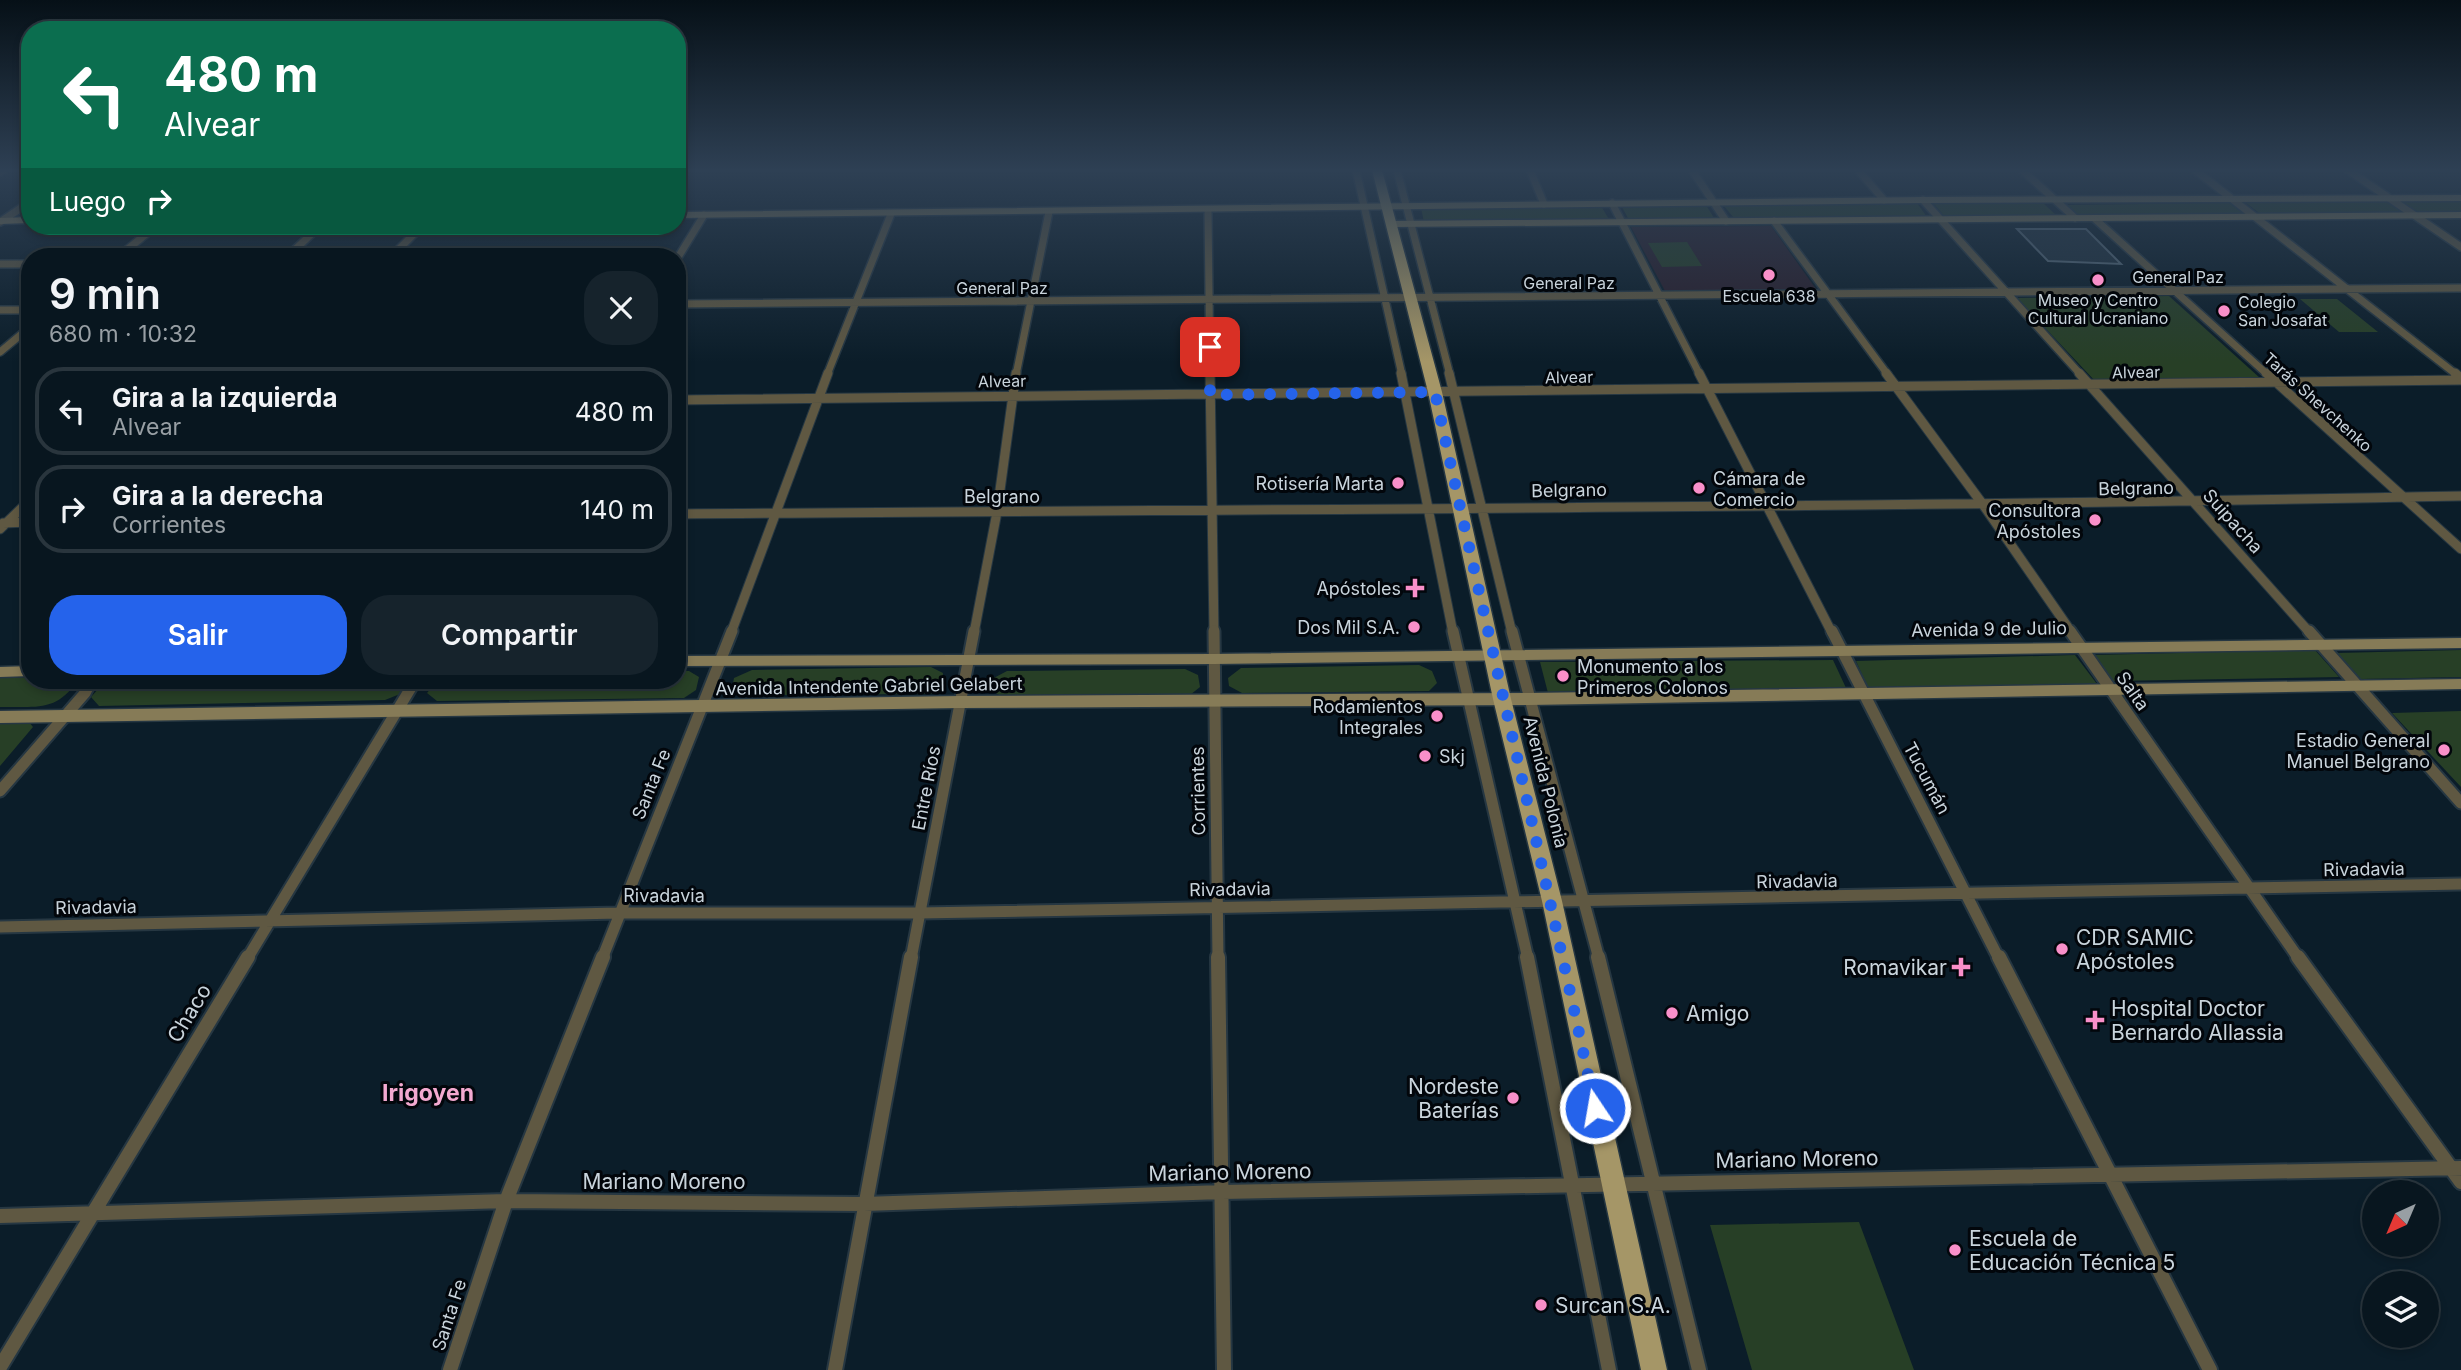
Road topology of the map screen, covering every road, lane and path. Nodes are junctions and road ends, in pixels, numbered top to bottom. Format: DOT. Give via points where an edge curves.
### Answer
graph roads {
  1 [pos="883,234"];
  2 [pos="1044,234"];
  3 [pos="1208,234"];
  4 [pos="1370,234"];
  5 [pos="1394,234"];
  6 [pos="1415,234"];
  7 [pos="1629,234"];
  8 [pos="1783,234"];
  9 [pos="1951,234"];
  10 [pos="2112,234"];
  11 [pos="2277,234"];
  12 [pos="2442,234"];
  13 [pos="145,235"];
  14 [pos="310,235"];
  15 [pos="413,235"];
  16 [pos="2461,247"];
  17 [pos="129,248"];
  18 [pos="297,248"];
  19 [pos="400,248"];
  20 [pos="0,264"];
  21 [pos="21,264"];
  22 [pos="2461,288"];
  23 [pos="2348,290"];
  24 [pos="2176,291"];
  25 [pos="2003,292"];
  26 [pos="1827,294"];
  27 [pos="1660,296"];
  28 [pos="1386,297"];
  29 [pos="1410,297"];
  30 [pos="1431,298"];
  31 [pos="1209,299"];
  32 [pos="856,301"];
  33 [pos="1030,302"];
  34 [pos="686,304"];
  35 [pos="0,310"];
  36 [pos="21,310"];
  37 [pos="21,334"];
  38 [pos="0,352"];
  39 [pos="2461,379"];
  40 [pos="2277,384"];
  41 [pos="2091,386"];
  42 [pos="1899,387"];
  43 [pos="1707,390"];
  44 [pos="1435,392"];
  45 [pos="1452,392"];
  46 [pos="1012,394"];
  47 [pos="1406,394"];
  48 [pos="1210,395"];
  49 [pos="818,398"];
  50 [pos="686,400"];
  51 [pos="2461,496"];
  52 [pos="2403,497"];
  53 [pos="2196,503"];
  54 [pos="1766,504"];
  55 [pos="1984,506"];
  56 [pos="1427,507"];
  57 [pos="1459,507"];
  58 [pos="1484,507"];
  59 [pos="21,508"];
  60 [pos="1212,510"];
  61 [pos="997,512"];
  62 [pos="774,513"];
  63 [pos="686,514"];
  64 [pos="21,523"];
  65 [pos="2,525"];
  66 [pos="2461,549"];
  67 [pos="2461,643"];
  68 [pos="2320,644"];
  69 [pos="2079,647"];
  70 [pos="1840,651"];
  71 [pos="1457,654"];
  72 [pos="1494,654"];
  73 [pos="1517,654"];
  74 [pos="969,658"];
  75 [pos="1213,659"];
  76 [pos="720,660"];
  77 [pos="686,661"];
  78 [pos="0,671"];
  79 [pos="21,671"];
  80 [pos="2355,684"];
  81 [pos="2461,684"];
  82 [pos="2110,688"];
  83 [pos="87,689"];
  84 [pos="410,689"];
  85 [pos="1862,694"];
  86 [pos="1466,699"];
  87 [pos="1502,699"];
  88 [pos="1529,699"];
  89 [pos="960,702"];
  90 [pos="1214,702"];
  91 [pos="701,708"];
  92 [pos="398,709"];
  93 [pos="65,716"];
  94 [pos="0,717"];
  95 [pos="0,791"];
  96 [pos="2461,803"];
  97 [pos="2461,884"];
  98 [pos="2248,888"];
  99 [pos="1968,895"];
  100 [pos="1516,901"];
  101 [pos="1552,901"];
  102 [pos="1585,902"];
  103 [pos="1218,907"];
  104 [pos="618,913"];
  105 [pos="920,913"];
  106 [pos="270,921"];
  107 [pos="0,926"];
  108 [pos="2456,1168"];
  109 [pos="2111,1175"];
  110 [pos="2461,1182"];
  111 [pos="1651,1183"];
  112 [pos="1612,1185"];
  113 [pos="1572,1188"];
  114 [pos="1222,1192"];
  115 [pos="506,1201"];
  116 [pos="864,1204"];
  117 [pos="92,1214"];
  118 [pos="0,1216"];
  119 [pos="0,1367"];
  120 [pos="450,1370"];
  121 [pos="835,1370"];
  122 [pos="1224,1370"];
  123 [pos="1609,1370"];
  124 [pos="1654,1370"];
  125 [pos="1699,1370"];
  126 [pos="2210,1370"];
  1 -- 32 [label="street, Santa Fe"];
  2 -- 33 [label="street, Entre Ríos"];
  3 -- 31 [label="street, Corrientes"];
  4 -- 28 [label="street"];
  5 -- 29 [label="main road, Avenida Polonia"];
  6 -- 30 [label="street, Avenida Polonia"];
  7 -- 27 [label="street, Tucumán"];
  8 -- 26 [label="street, Salta"];
  9 -- 25 [label="street, Suipacha"];
  10 -- 24 [label="street, Tarás Shevchenko"];
  11 -- 23 [label="street"];
  12 -- 16 [label="street"];
  13 -- 17 [label="street"];
  14 -- 18 [label="street"];
  15 -- 19 [label="street"];
  20 -- 21 [label="street"];
  22 -- 23 [label="street, General Paz"];
  23 -- 24 [label="street, General Paz"];
  23 -- 39 [label="street"];
  24 -- 25 [label="street, General Paz"];
  24 -- 40 [label="street, Tarás Shevchenko"];
  25 -- 26 [label="street, General Paz"];
  25 -- 41 [label="street, Suipacha"];
  26 -- 27 [label="street, General Paz"];
  26 -- 42 [label="street, Salta"];
  27 -- 30 [label="street, General Paz"];
  27 -- 43 [label="street, Tucumán"];
  28 -- 29 [label="street, General Paz"];
  28 -- 31 [label="street, General Paz"];
  28 -- 47 [label="street"];
  29 -- 30 [label="street, General Paz"];
  29 -- 44 [label="main road, Avenida Polonia"];
  30 -- 45 [label="street, Avenida Polonia"];
  31 -- 33 [label="street, General Paz"];
  31 -- 48 [label="street, Corrientes"];
  32 -- 33 [label="street, General Paz"];
  32 -- 34 [label="street, General Paz"];
  32 -- 49 [label="street, Santa Fe"];
  33 -- 46 [label="street, Entre Ríos"];
  35 -- 36 [label="street"];
  37 -- 38 [label="street"];
  39 -- 40 [label="street, Alvear"];
  40 -- 41 [label="street, Alvear"];
  40 -- 52 [label="street, Tarás Shevchenko"];
  41 -- 42 [label="street, Alvear"];
  41 -- 53 [label="street, Suipacha"];
  42 -- 43 [label="street, Alvear"];
  42 -- 55 [label="street, Salta"];
  43 -- 45 [label="street, Alvear"];
  43 -- 54 [label="street, Tucumán"];
  44 -- 45 [label="street, Alvear"];
  44 -- 47 [label="street, Alvear"];
  44 -- 57 [label="main road, Avenida Polonia"];
  45 -- 58 [label="street, Avenida Polonia"];
  46 -- 48 [label="street, Alvear"];
  46 -- 49 [label="street, Alvear"];
  46 -- 61 [label="street, Entre Ríos"];
  47 -- 48 [label="street, Alvear"];
  47 -- 56 [label="street"];
  48 -- 60 [label="street, Corrientes"];
  49 -- 50 [label="street, Alvear"];
  49 -- 62 [label="street, Santa Fe"];
  51 -- 52 [label="street, Belgrano"];
  52 -- 53 [label="street, Belgrano"];
  52 -- 66 [label="street, Tarás Shevchenko"];
  53 -- 55 [label="street, Belgrano"];
  53 -- 68 [label="street, Suipacha"];
  54 -- 55 [label="street, Belgrano"];
  54 -- 58 [label="street, Belgrano"];
  54 -- 70 [label="street, Tucumán"];
  55 -- 69 [label="street, Salta"];
  56 -- 57 [label="street, Belgrano"];
  56 -- 60 [label="street, Belgrano"];
  56 -- 71 [label="street"];
  57 -- 58 [label="street, Belgrano"];
  57 -- 72 [label="main road, Avenida Polonia"];
  58 -- 73 [label="street, Avenida Polonia"];
  59 -- 65 [label="street"];
  60 -- 61 [label="street, Belgrano"];
  60 -- 75 [label="street, Corrientes"];
  61 -- 62 [label="street, Belgrano"];
  61 -- 74 [label="street, Entre Ríos"];
  62 -- 63 [label="street, Belgrano"];
  62 -- 76 [label="street, Santa Fe"];
  64 -- 65 [label="street"];
  67 -- 68 [label="main road, Avenida 9 de Julio"];
  68 -- 69 [label="main road, Avenida 9 de Julio"];
  68 -- 80 [label="street, Suipacha"];
  69 -- 70 [label="main road, Avenida 9 de Julio"];
  69 -- 82 [label="street, Salta"];
  70 -- 73 [label="main road, Avenida 9 de Julio"];
  70 -- 85 [label="street, Tucumán"];
  71 -- 72 [label="main road, Avenida Intendente Gabriel Gelabert"];
  71 -- 75 [label="main road, Avenida Intendente Gabriel Gelabert"];
  71 -- 86 [label="street"];
  72 -- 73 [label="main road, Avenida Intendente Gabriel Gelabert"];
  72 -- 87 [label="main road, Avenida Polonia"];
  73 -- 88 [label="street, Avenida Polonia"];
  74 -- 75 [label="main road, Avenida Intendente Gabriel Gelabert"];
  74 -- 76 [label="main road, Avenida Intendente Gabriel Gelabert"];
  74 -- 89 [label="street, Entre Ríos"];
  75 -- 90 [label="street, Corrientes"];
  76 -- 77 [label="main road, Avenida Intendente Gabriel Gelabert"];
  76 -- 91 [label="street, Santa Fe"];
  78 -- 79 [label="main road"];
  80 -- 81 [label="main road"];
  80 -- 82 [label="main road"];
  80 -- 96 [label="street, Suipacha"];
  82 -- 85 [label="main road"];
  82 -- 98 [label="street, Salta"];
  83 -- 93 [label="street"];
  84 -- 92 [label="street, Chaco"];
  85 -- 88 [label="main road"];
  85 -- 99 [label="street, Tucumán"];
  86 -- 87 [label="main road, Avenida Intendente Gabriel Gelabert"];
  86 -- 90 [label="main road, Avenida Intendente Gabriel Gelabert"];
  86 -- 100 [label="street"];
  87 -- 88 [label="main road, Avenida Intendente Gabriel Gelabert"];
  87 -- 101 [label="main road, Avenida Polonia"];
  88 -- 102 [label="street, Avenida Polonia"];
  89 -- 90 [label="main road, Avenida Intendente Gabriel Gelabert"];
  89 -- 91 [label="main road, Avenida Intendente Gabriel Gelabert"];
  89 -- 105 [label="street, Entre Ríos"];
  90 -- 103 [label="street, Corrientes"];
  91 -- 92 [label="main road, Avenida Intendente Gabriel Gelabert"];
  91 -- 104 [label="street, Santa Fe"];
  92 -- 93 [label="main road, Avenida Intendente Gabriel Gelabert"];
  92 -- 106 [label="street, Chaco"];
  93 -- 94 [label="main road, Avenida Intendente Gabriel Gelabert"];
  93 -- 95 [label="street"];
  97 -- 98 [label="street, Rivadavia"];
  98 -- 99 [label="street, Rivadavia"];
  98 -- 108 [label="street, Salta"];
  99 -- 102 [label="street, Rivadavia"];
  99 -- 109 [label="street, Tucumán"];
  100 -- 101 [label="street, Rivadavia"];
  100 -- 103 [label="street, Rivadavia"];
  100 -- 113 [label="street"];
  101 -- 102 [label="street, Rivadavia"];
  101 -- 112 [label="main road, Avenida Polonia"];
  102 -- 111 [label="street, Avenida Polonia"];
  103 -- 105 [label="street, Rivadavia"];
  103 -- 114 [label="street, Corrientes"];
  104 -- 105 [label="street, Rivadavia"];
  104 -- 106 [label="street, Rivadavia"];
  104 -- 115 [label="street, Santa Fe"];
  105 -- 116 [label="street, Entre Ríos"];
  106 -- 107 [label="street, Rivadavia"];
  106 -- 117 [label="street, Chaco"];
  108 -- 109 [label="street, Mariano Moreno"];
  108 -- 110 [label="street, Salta"];
  109 -- 111 [label="street, Mariano Moreno"];
  109 -- 126 [label="street, Tucumán"];
  111 -- 112 [label="street, Mariano Moreno"];
  111 -- 125 [label="street, Avenida Polonia"];
  112 -- 113 [label="street, Mariano Moreno"];
  112 -- 124 [label="main road, Avenida Polonia"];
  113 -- 114 [label="street, Mariano Moreno"];
  113 -- 123 [label="street"];
  114 -- 116 [label="street, Mariano Moreno"];
  114 -- 122 [label="street, Corrientes"];
  115 -- 116 [label="street, Mariano Moreno"];
  115 -- 117 [label="street, Mariano Moreno"];
  115 -- 120 [label="street, Santa Fe"];
  116 -- 121 [label="street, Entre Ríos"];
  117 -- 118 [label="street, Mariano Moreno"];
  117 -- 119 [label="street, Chaco"];
}
